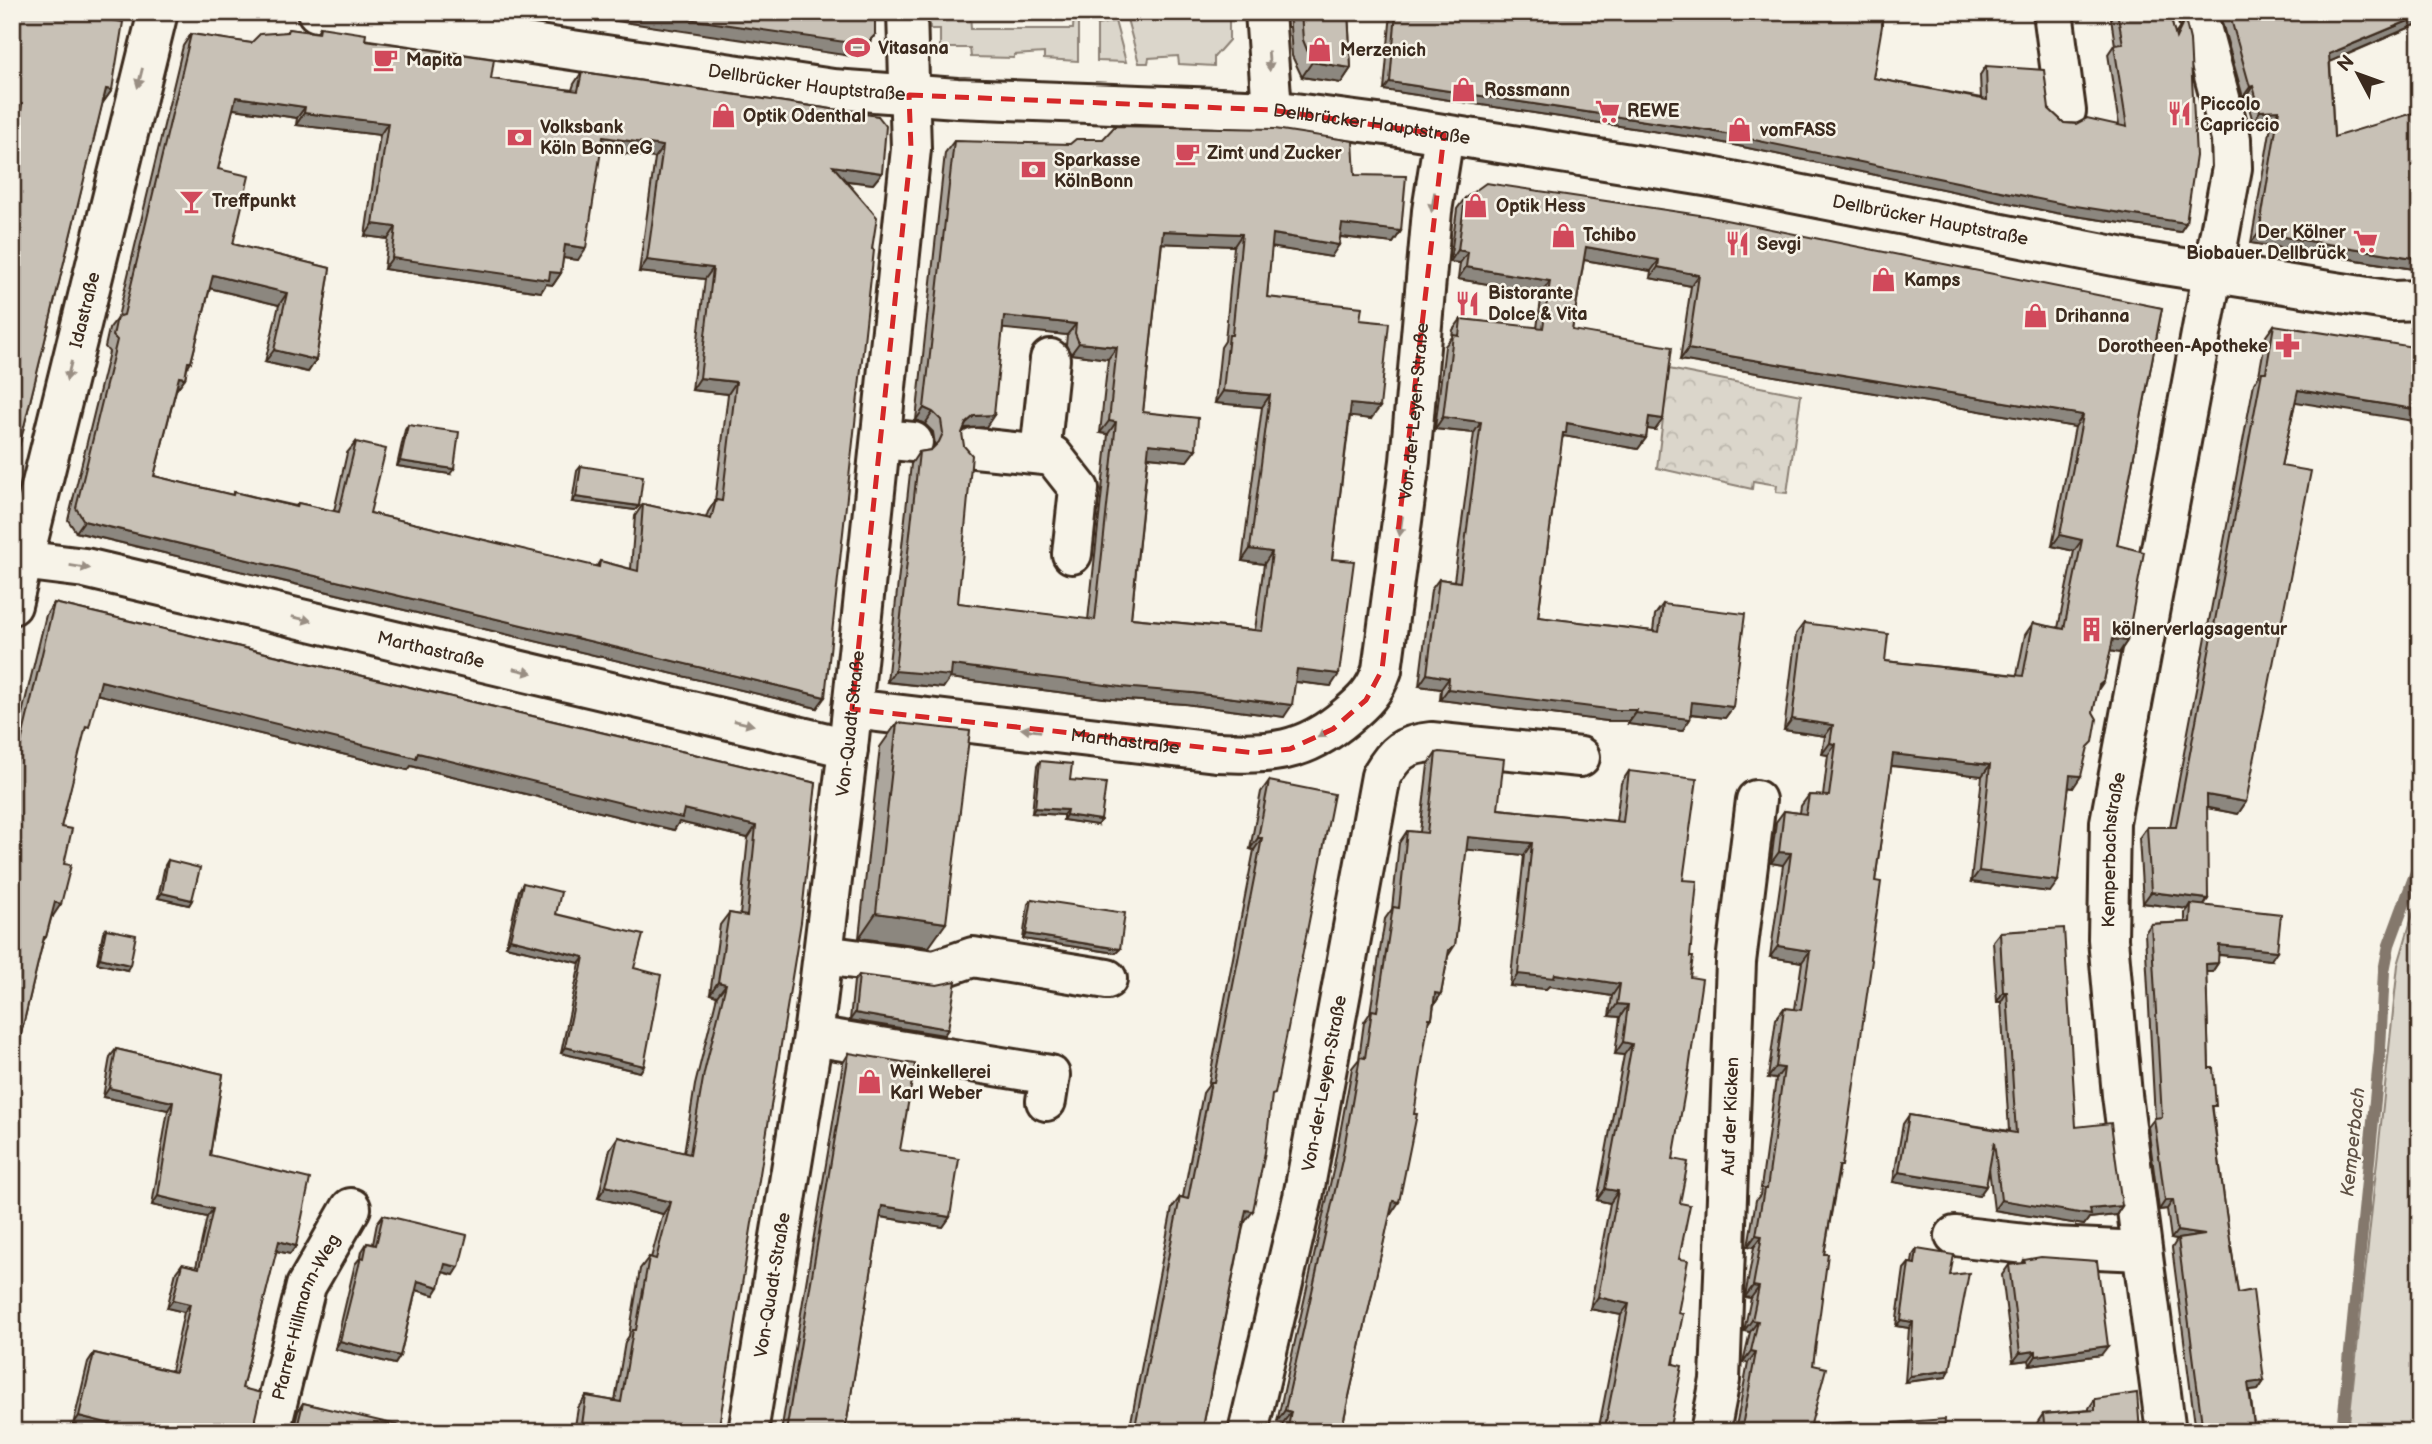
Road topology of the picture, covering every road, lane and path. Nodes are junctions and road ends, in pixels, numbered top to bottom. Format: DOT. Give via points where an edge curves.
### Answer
graph roads {
  1 [pos="158,12"];
  2 [pos="317,12"];
  3 [pos="907,12"];
  4 [pos="1265,12"];
  5 [pos="2053,12"];
  6 [pos="2197,12"];
  7 [pos="909,96"];
  8 [pos="1272,110"];
  9 [pos="2066,111"];
  10 [pos="1444,135"];
  11 [pos="2212,273"];
  12 [pos="2420,300"];
  13 [pos="1050,359"];
  14 [pos="975,448"];
  15 [pos="1040,454"];
  16 [pos="1072,554"];
  17 [pos="18,560"];
  18 [pos="12,605"];
  19 [pos="1376,686"];
  20 [pos="852,709"];
  21 [pos="848,748"];
  22 [pos="1580,757"];
  23 [pos="1756,800"];
  24 [pos="824,955"];
  25 [pos="1107,979"];
  26 [pos="813,1036"];
  27 [pos="1046,1101"];
  28 [pos="351,1208"];
  29 [pos="1955,1236"];
  30 [pos="2142,1251"];
  31 [pos="270,1432"];
  32 [pos="748,1432"];
  33 [pos="1248,1432"];
  34 [pos="1710,1432"];
  35 [pos="2166,1432"];
  1 -- 17 [label="street, Idastraße, one-way"];
  2 -- 7 [label="street, Dellbrücker Hauptstraße" via="833,89"];
  3 -- 7 [label="street, Von-Quadt-Straße"];
  4 -- 8 [label="street, one-way"];
  5 -- 9 [label="street"];
  6 -- 11 [label="street, Kemperbachstraße" via="2231,139 2232,168"];
  7 -- 8 [label="street, Dellbrücker Hauptstraße"];
  7 -- 20 [label="street, Von-Quadt-Straße" via="911,149 897,441"];
  8 -- 10 [label="street, Dellbrücker Hauptstraße"];
  10 -- 11 [label="street, Dellbrücker Hauptstraße" via="1712,177"];
  10 -- 19 [label="street, Von-der-Leyen-Straße, one-way" via="1432,211 1410,461 1382,670"];
  11 -- 12 [label="street, Dellbrücker Hauptstraße" via="2393,301"];
  11 -- 30 [label="street, Kemperbachstraße" via="2110,822 2108,939"];
  13 -- 15 [label="street"];
  14 -- 15 [label="street"];
  15 -- 16 [label="street" via="1053,456 1079,489"];
  17 -- 18 [label="street, Idastraße"];
  17 -- 21 [label="street, Marthastraße, one-way" via="85,568"];
  19 -- 20 [label="street, Marthastraße, one-way" via="1333,729 1312,741 1255,753"];
  20 -- 21 [label="street, Von-Quadt-Straße"];
  21 -- 24 [label="street, Von-Quadt-Straße"];
  22 -- 33 [label="street, Von-der-Leyen-Straße" via="1431,741 1411,744 1392,757 1381,776 1303,1197"];
  23 -- 34 [label="street, Auf der Kicken" via="1736,962 1720,1380"];
  24 -- 25 [label="street" via="934,970 973,957"];
  24 -- 26 [label="street, Von-Quadt-Straße"];
  26 -- 27 [label="street" via="1050,1075"];
  26 -- 32 [label="street, Von-Quadt-Straße"];
  28 -- 31 [label="street, Pfarrer-Hillmann-Weg" via="306,1286"];
  29 -- 30 [label="street"];
  30 -- 35 [label="street, Kemperbachstraße"];
}
